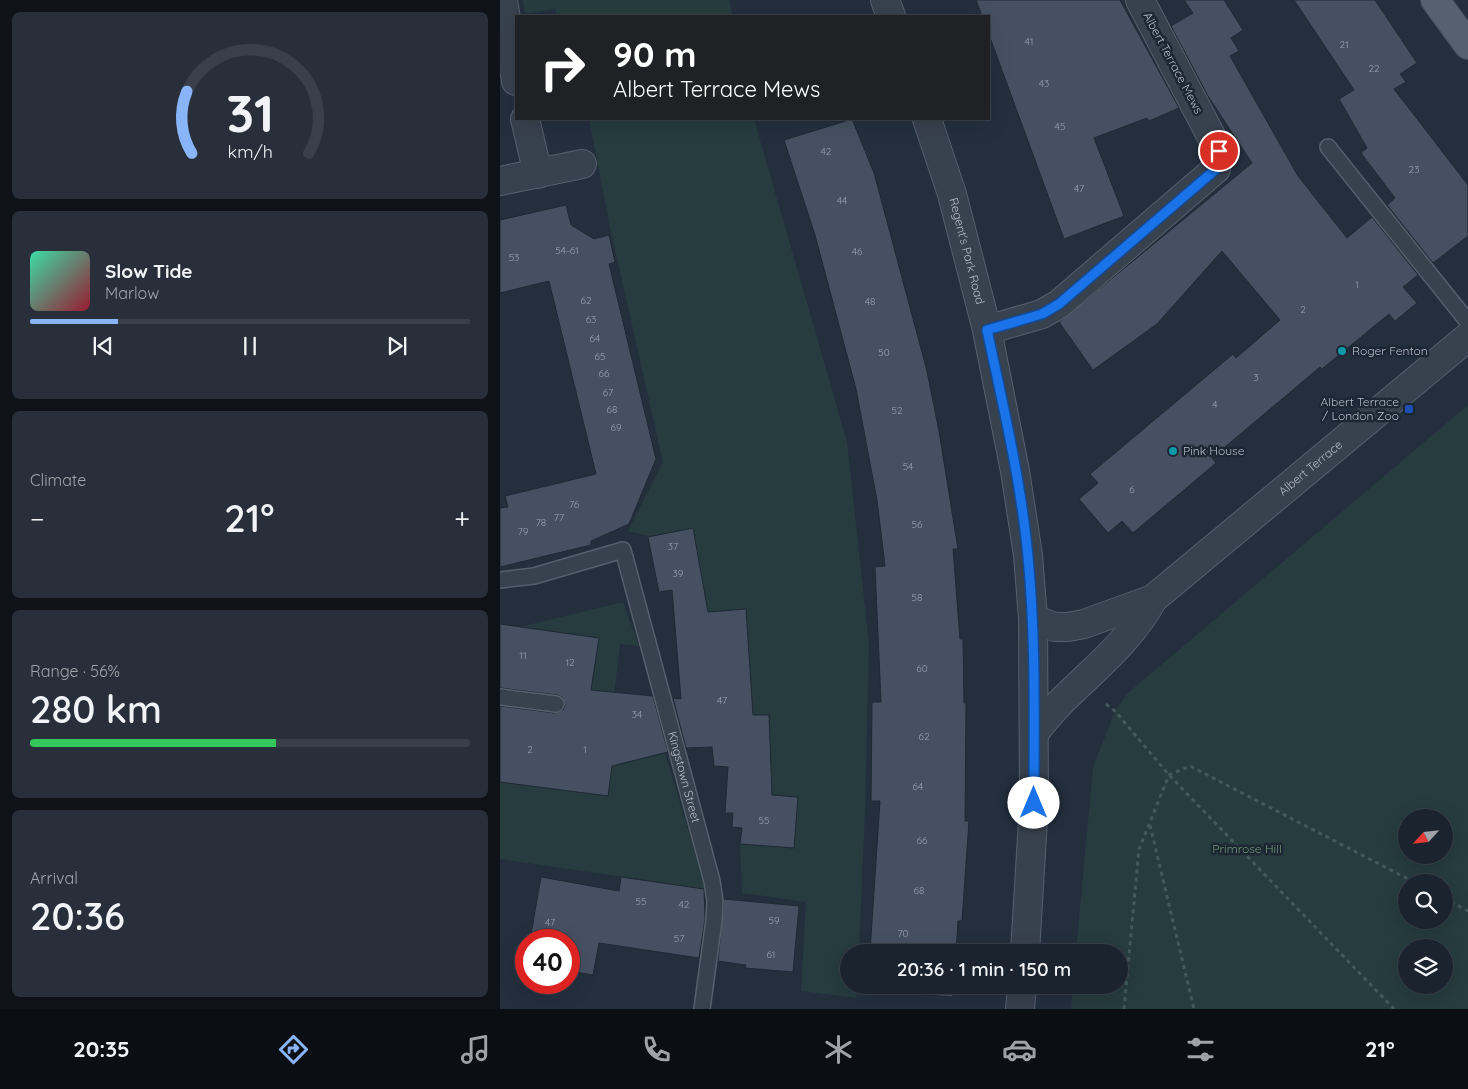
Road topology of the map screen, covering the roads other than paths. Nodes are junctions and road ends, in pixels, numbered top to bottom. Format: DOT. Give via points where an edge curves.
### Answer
graph roads {
  1 [pos="503,0"];
  2 [pos="885,0"];
  3 [pos="1140,0"];
  4 [pos="1435,0"];
  5 [pos="891,15"];
  6 [pos="1468,45"];
  7 [pos="515,75"];
  8 [pos="525,120"];
  9 [pos="927,120"];
  10 [pos="1328,147"];
  11 [pos="582,164"];
  12 [pos="538,174"];
  13 [pos="500,182"];
  14 [pos="1468,322"];
  15 [pos="987,330"];
  16 [pos="1468,337"];
  17 [pos="500,580"];
  18 [pos="1153,599"];
  19 [pos="1033,619"];
  20 [pos="500,697"];
  21 [pos="556,704"];
  22 [pos="1034,733"];
  23 [pos="1025,944"];
  24 [pos="1021,994"];
  25 [pos="702,1009"];
  26 [pos="1020,1009"];
  1 -- 7 [label="street"];
  2 -- 5 [label="street"];
  3 -- 15 [label="street, Albert Terrace Mews" via="1219,151 1216,169 1059,304 1042,314"];
  4 -- 6 [label="main road"];
  8 -- 12 [label="street"];
  9 -- 15 [label="street, Regent's Park Road" via="952,194"];
  10 -- 14 [label="lane"];
  11 -- 12 [label="street"];
  12 -- 13 [label="street"];
  15 -- 19 [label="street, Regent's Park Road" via="1015,472 1028,555"];
  16 -- 18 [label="street, Albert Terrace"];
  17 -- 25 [label="lane, Kingstown Street" via="534,576 623,550 716,901"];
  18 -- 19 [label="street, Albert Terrace" via="1068,627 1055,627"];
  18 -- 22 [label="street, Albert Terrace" via="1143,617"];
  19 -- 22 [label="street, Regent's Park Road"];
  20 -- 21 [label="lane"];
  22 -- 23 [label="street, Regent's Park Road" via="1034,803"];
  24 -- 26 [label="street"];
}
